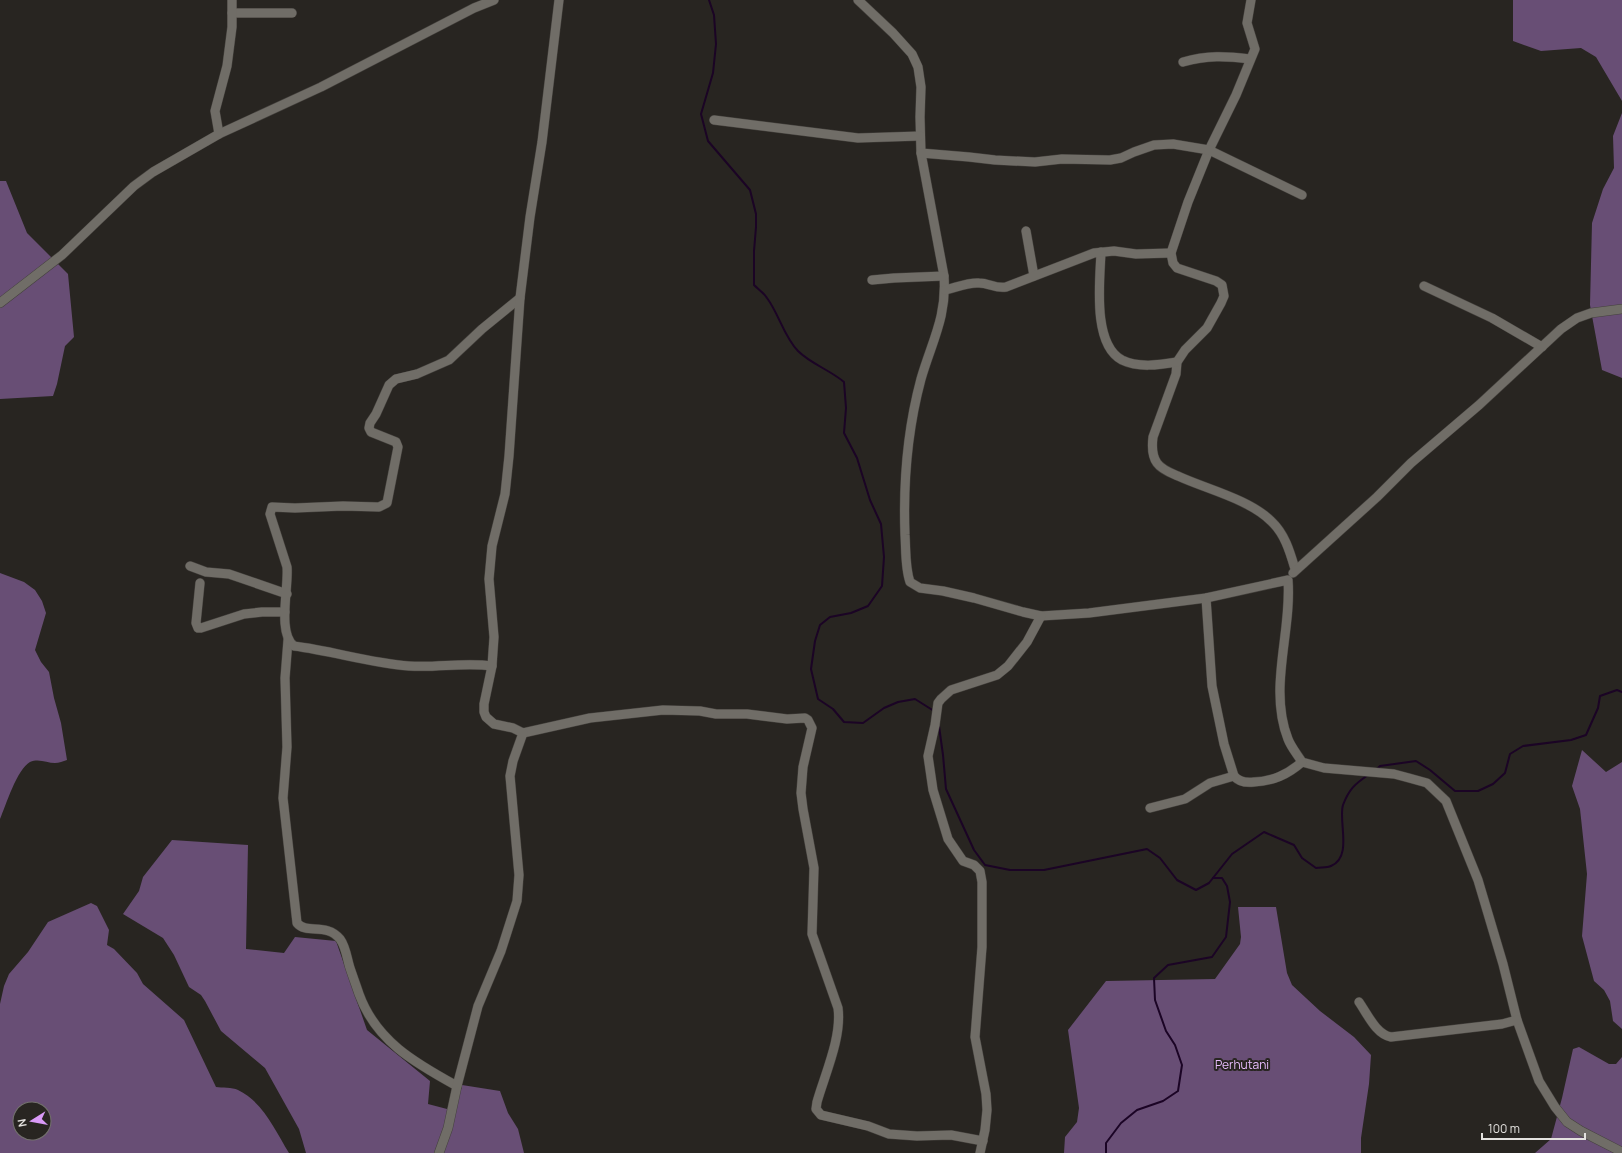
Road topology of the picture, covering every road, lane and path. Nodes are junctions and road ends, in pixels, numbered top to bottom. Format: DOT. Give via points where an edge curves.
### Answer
graph roads {
  1 [pos="232,0"];
  2 [pos="494,0"];
  3 [pos="559,0"];
  4 [pos="858,0"];
  5 [pos="1251,0"];
  6 [pos="232,13"];
  7 [pos="292,13"];
  8 [pos="1250,59"];
  9 [pos="1183,62"];
  10 [pos="714,120"];
  11 [pos="219,134"];
  12 [pos="920,136"];
  13 [pos="1209,150"];
  14 [pos="921,153"];
  15 [pos="1302,195"];
  16 [pos="1026,231"];
  17 [pos="1101,252"];
  18 [pos="1171,253"];
  19 [pos="944,276"];
  20 [pos="1034,276"];
  21 [pos="872,280"];
  22 [pos="1424,286"];
  23 [pos="945,290"];
  24 [pos="520,298"];
  25 [pos="0,303"];
  26 [pos="1622,310"];
  27 [pos="1542,347"];
  28 [pos="1177,362"];
  29 [pos="190,566"];
  30 [pos="1295,570"];
  31 [pos="1288,580"];
  32 [pos="200,583"];
  33 [pos="287,594"];
  34 [pos="1206,598"];
  35 [pos="285,612"];
  36 [pos="1041,616"];
  37 [pos="288,640"];
  38 [pos="492,666"];
  39 [pos="523,733"];
  40 [pos="1302,762"];
  41 [pos="1234,776"];
  42 [pos="1150,808"];
  43 [pos="1359,1002"];
  44 [pos="1517,1020"];
  45 [pos="456,1086"];
  46 [pos="983,1141"];
  47 [pos="1622,1152"];
  48 [pos="439,1153"];
  49 [pos="980,1153"];
  1 -- 6 [label="street"];
  2 -- 11 [label="street" via="321,87"];
  3 -- 24 [label="street"];
  4 -- 12 [label="street" via="912,54 920,76"];
  5 -- 8 [label="street" via="1247,23 1254,49"];
  6 -- 7 [label="street"];
  6 -- 11 [label="street" via="226,66 215,111"];
  8 -- 9 [label="street" via="1213,56"];
  8 -- 13 [label="street" via="1236,95"];
  10 -- 12 [label="street" via="858,138"];
  11 -- 25 [label="street" via="153,172 134,186 62,255"];
  12 -- 14 [label="street"];
  13 -- 14 [label="street" via="1173,144 1154,145 1110,160 1062,159 1035,162"];
  13 -- 15 [label="street"];
  13 -- 18 [label="street"];
  14 -- 19 [label="street"];
  16 -- 20 [label="street"];
  17 -- 18 [label="street"];
  17 -- 20 [label="street" via="1086,255"];
  17 -- 28 [label="street" via="1100,307 1106,343 1121,360 1156,365"];
  18 -- 28 [label="street" via="1177,268 1216,281 1222,286 1224,296 1207,328"];
  19 -- 21 [label="street"];
  19 -- 23 [label="street"];
  20 -- 23 [label="street" via="1006,288 977,282"];
  22 -- 27 [label="street" via="1492,318"];
  23 -- 36 [label="street" via="939,328 922,378 906,452 904,515 908,577 910,582 920,588 974,598"];
  24 -- 33 [label="street" via="449,360 417,374 396,379 389,385 369,428 371,432 396,442 398,446 387,503 379,507 272,507 270,514 287,567"];
  24 -- 38 [label="street" via="505,494 492,546 489,578 494,636"];
  26 -- 27 [label="street" via="1591,313 1577,318"];
  27 -- 30 [label="street"];
  28 -- 30 [label="street" via="1176,374 1153,437 1153,454 1157,464 1195,484 1254,508 1272,521 1282,534"];
  29 -- 33 [label="street" via="206,572 230,574"];
  30 -- 31 [label="street"];
  31 -- 34 [label="street"];
  31 -- 40 [label="street" via="1289,595 1280,698 1288,738"];
  32 -- 35 [label="street" via="196,623 198,628 244,614"];
  33 -- 35 [label="street"];
  34 -- 36 [label="street" via="1089,613"];
  34 -- 41 [label="street" via="1212,686 1224,744"];
  35 -- 37 [label="street"];
  36 -- 46 [label="street" via="1027,642 1008,666 997,675 951,690 938,703 928,756 932,784 948,839 963,861 974,865 980,871 982,882 982,947 975,1037 986,1094 986,1130"];
  37 -- 38 [label="street" via="294,646 408,666"];
  37 -- 45 [label="street" via="285,691 287,747 283,798 297,922 304,928 327,930 341,940 368,1015 380,1031 395,1048"];
  38 -- 39 [label="street" via="484,704 486,717 494,724"];
  39 -- 45 [label="street" via="510,776 518,875 517,902 501,951 478,1006"];
  39 -- 46 [label="street" via="590,718 663,710 808,720 812,728 803,767 801,793 814,868 812,934 839,1017 836,1039 816,1109 821,1115 868,1126 889,1134 950,1135"];
  40 -- 41 [label="street" via="1292,771 1265,782 1246,783"];
  40 -- 44 [label="street" via="1324,768 1394,774 1427,783 1446,801 1478,880"];
  41 -- 42 [label="street" via="1210,783 1185,799"];
  43 -- 44 [label="street" via="1378,1031 1384,1036 1392,1037"];
  44 -- 47 [label="street" via="1537,1076 1555,1107 1567,1122"];
  45 -- 48 [label="street" via="448,1128"];
  46 -- 49 [label="street"];
}
